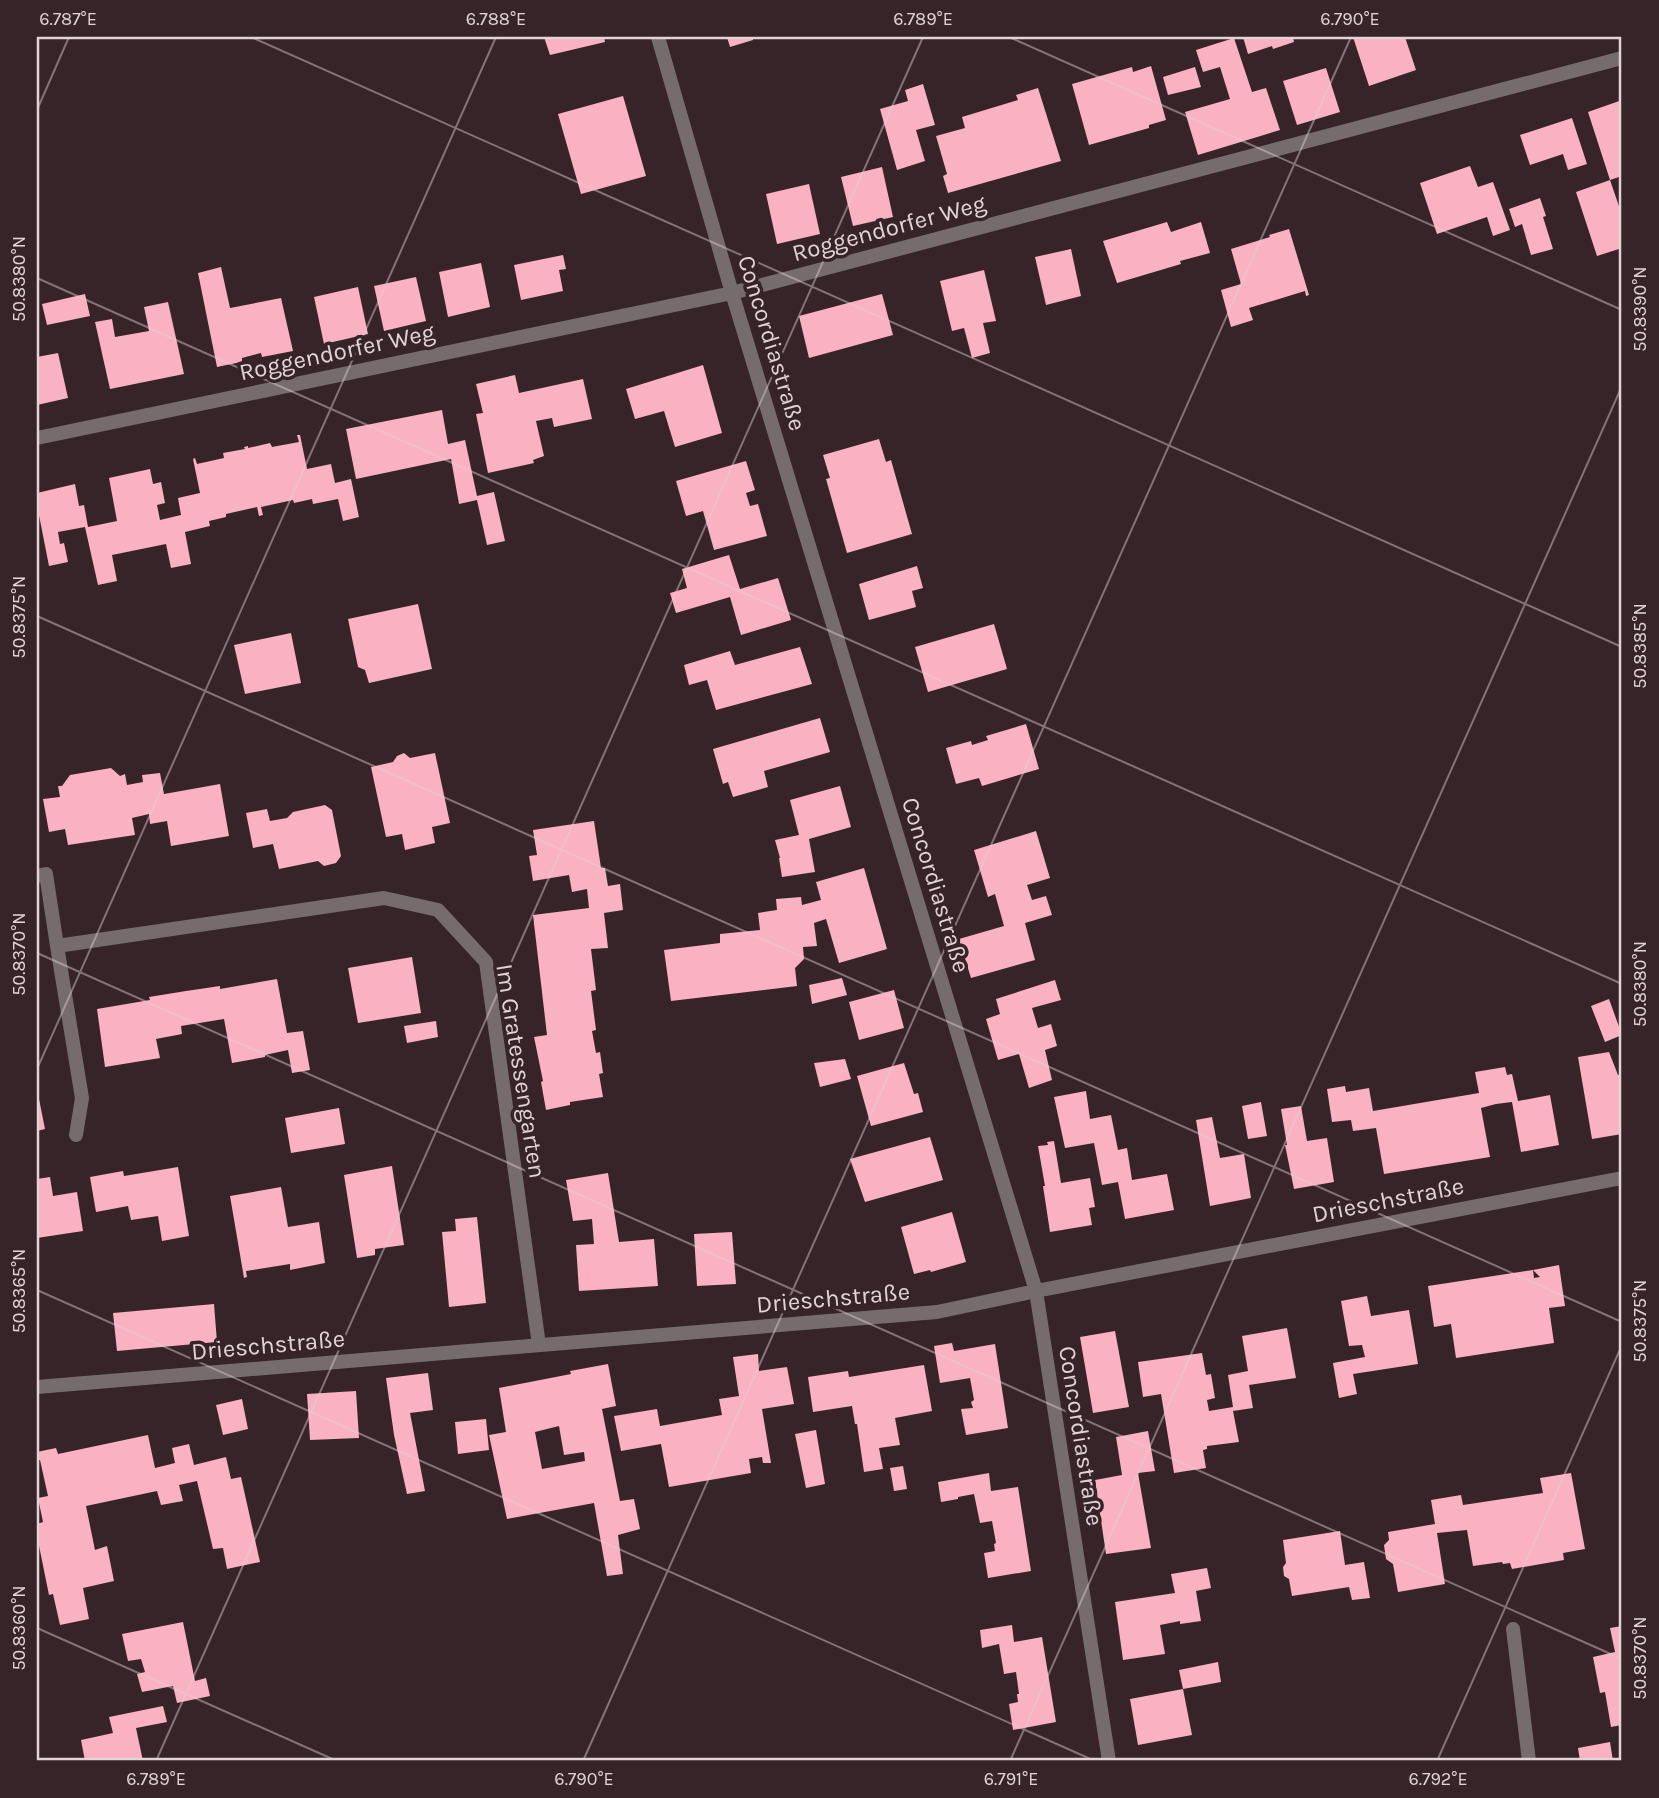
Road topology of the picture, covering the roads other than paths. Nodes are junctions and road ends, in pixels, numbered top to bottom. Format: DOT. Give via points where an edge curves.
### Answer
graph roads {
  1 [pos="658,37"];
  2 [pos="1622,58"];
  3 [pos="732,293"];
  4 [pos="37,438"];
  5 [pos="37,876"];
  6 [pos="57,946"];
  7 [pos="76,1135"];
  8 [pos="1622,1178"];
  9 [pos="1036,1291"];
  10 [pos="539,1345"];
  11 [pos="37,1387"];
  12 [pos="1513,1629"];
  13 [pos="1109,1761"];
  14 [pos="1530,1761"];
  1 -- 3 [label="street, Concordiastraße"];
  2 -- 3 [label="street, Roggendorfer Weg"];
  3 -- 4 [label="street, Roggendorfer Weg"];
  3 -- 9 [label="street, Concordiastraße"];
  5 -- 6 [label="street" via="46,874"];
  6 -- 7 [label="street" via="82,1098"];
  6 -- 10 [label="street, Im Gratessengarten" via="384,898 438,910 486,962"];
  8 -- 9 [label="street, Drieschstraße"];
  9 -- 10 [label="street, Drieschstraße" via="937,1312"];
  9 -- 13 [label="street, Concordiastraße"];
  10 -- 11 [label="street, Drieschstraße"];
  12 -- 14 [label="street"];
}
